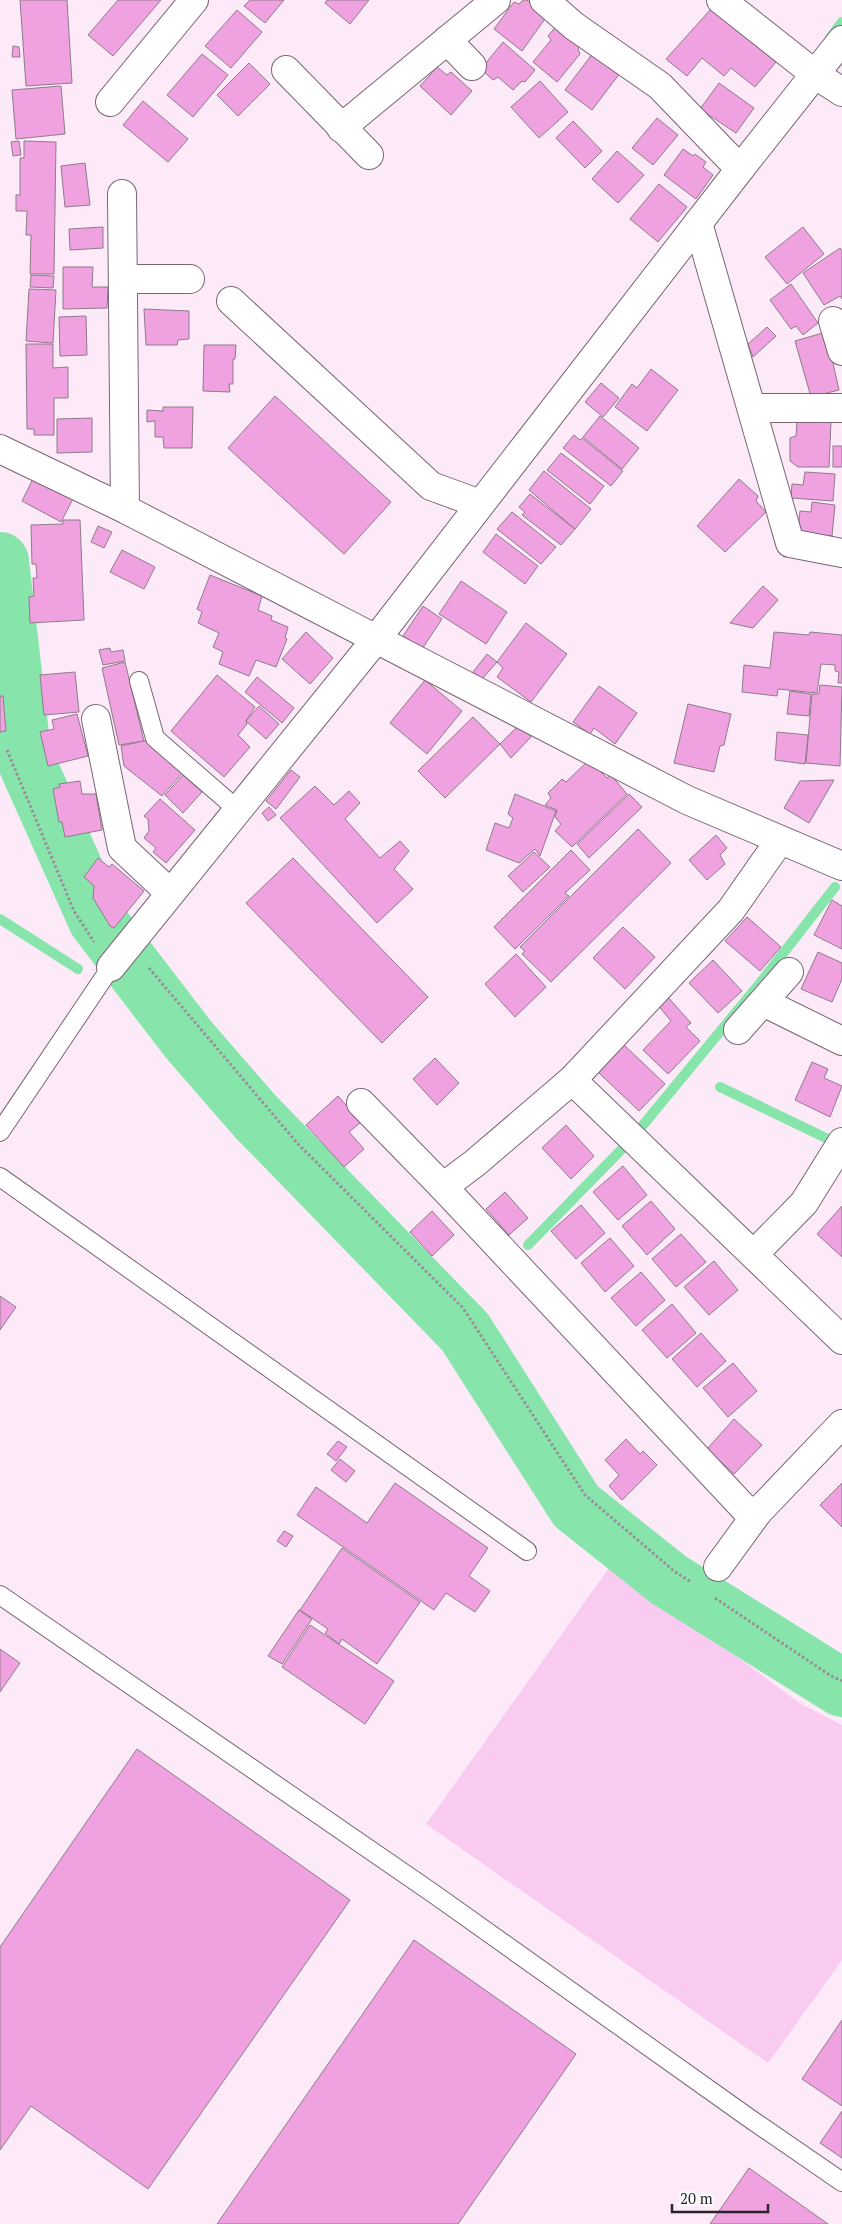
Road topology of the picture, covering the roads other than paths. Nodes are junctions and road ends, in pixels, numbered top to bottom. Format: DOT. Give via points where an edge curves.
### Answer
graph roads {
  1 [pos="194,0"];
  2 [pos="496,0"];
  3 [pos="544,0"];
  4 [pos="721,0"];
  5 [pos="447,40"];
  6 [pos="842,40"];
  7 [pos="472,66"];
  8 [pos="286,70"];
  9 [pos="816,75"];
  10 [pos="842,92"];
  11 [pos="110,102"];
  12 [pos="341,128"];
  13 [pos="369,155"];
  14 [pos="740,169"];
  15 [pos="122,194"];
  16 [pos="698,223"];
  17 [pos="123,279"];
  18 [pos="190,279"];
  19 [pos="231,301"];
  20 [pos="833,321"];
  21 [pos="842,351"];
  22 [pos="752,408"];
  23 [pos="842,408"];
  24 [pos="7,452"];
  25 [pos="480,504"];
  26 [pos="125,509"];
  27 [pos="842,553"];
  28 [pos="377,638"];
  29 [pos="139,681"];
  30 [pos="96,718"];
  31 [pos="238,810"];
  32 [pos="780,840"];
  33 [pos="842,866"];
  34 [pos="170,893"];
  35 [pos="122,954"];
  36 [pos="789,972"];
  37 [pos="764,1002"];
  38 [pos="738,1030"];
  39 [pos="842,1041"];
  40 [pos="572,1080"];
  41 [pos="361,1103"];
  42 [pos="0,1132"];
  43 [pos="842,1142"];
  44 [pos="0,1177"];
  45 [pos="443,1187"];
  46 [pos="754,1254"];
  47 [pos="842,1340"];
  48 [pos="842,1424"];
  49 [pos="758,1512"];
  50 [pos="527,1551"];
  51 [pos="718,1567"];
  52 [pos="0,1594"];
  53 [pos="842,2182"];
  1 -- 11 [label="street"];
  2 -- 5 [label="street"];
  3 -- 14 [label="street" via="574,26 660,86"];
  4 -- 9 [label="street"];
  5 -- 7 [label="street"];
  5 -- 12 [label="street"];
  6 -- 9 [label="street"];
  8 -- 12 [label="street"];
  9 -- 10 [label="street"];
  9 -- 14 [label="street"];
  12 -- 13 [label="street"];
  14 -- 16 [label="street"];
  15 -- 17 [label="street"];
  16 -- 22 [label="street"];
  16 -- 25 [label="street"];
  17 -- 18 [label="street"];
  17 -- 26 [label="street"];
  19 -- 25 [label="street" via="431,486"];
  20 -- 21 [label="street"];
  22 -- 23 [label="street"];
  22 -- 27 [label="street" via="790,544"];
  24 -- 26 [label="street"];
  25 -- 28 [label="street"];
  26 -- 28 [label="street"];
  28 -- 31 [label="street"];
  28 -- 32 [label="street" via="687,800"];
  29 -- 31 [label="lane" via="155,738"];
  30 -- 34 [label="street" via="122,848"];
  31 -- 34 [label="street"];
  32 -- 33 [label="street"];
  32 -- 40 [label="street" via="731,910"];
  34 -- 35 [label="street"];
  35 -- 42 [label="lane"];
  36 -- 37 [label="street"];
  37 -- 38 [label="street"];
  37 -- 39 [label="street"];
  40 -- 45 [label="street"];
  40 -- 46 [label="street"];
  41 -- 45 [label="street"];
  43 -- 46 [label="street" via="804,1203"];
  44 -- 50 [label="lane"];
  45 -- 49 [label="street" via="745,1509"];
  46 -- 47 [label="street"];
  48 -- 49 [label="street"];
  49 -- 51 [label="street"];
  52 -- 53 [label="lane" via="434,1894"];
}
